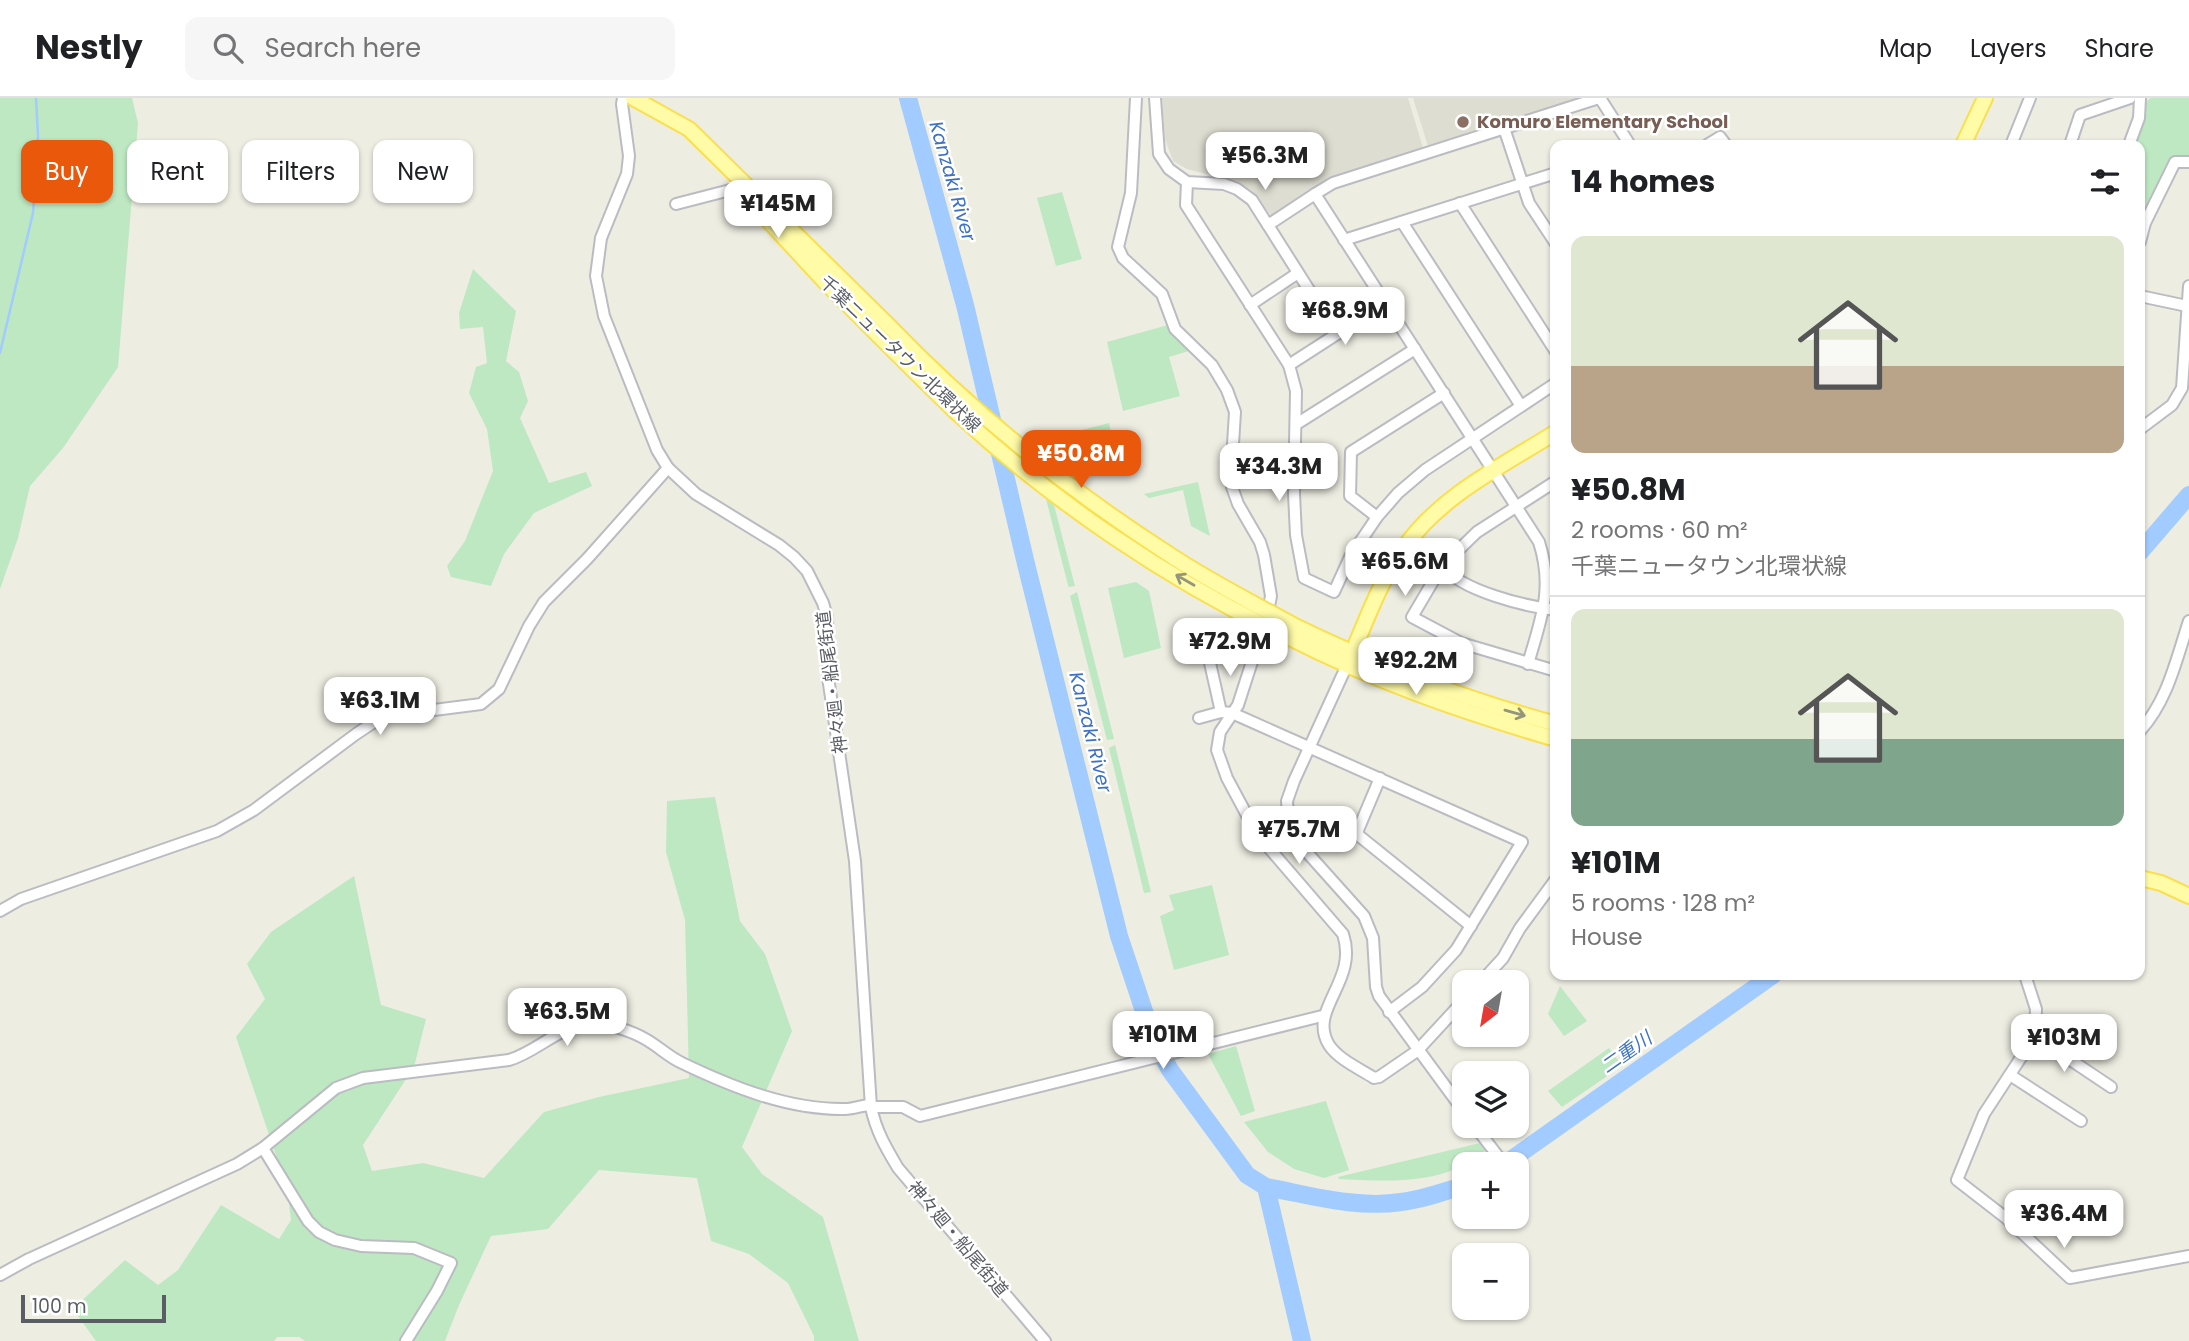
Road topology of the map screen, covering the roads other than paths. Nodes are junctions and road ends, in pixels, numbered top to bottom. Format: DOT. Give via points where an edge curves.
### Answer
graph roads {
  1 [pos="623,98"];
  2 [pos="633,98"];
  3 [pos="1136,98"];
  4 [pos="1155,98"];
  5 [pos="1599,98"];
  6 [pos="1985,98"];
  7 [pos="2030,98"];
  8 [pos="2130,98"];
  9 [pos="2140,98"];
  10 [pos="1504,128"];
  11 [pos="689,129"];
  12 [pos="1627,140"];
  13 [pos="1966,140"];
  14 [pos="2013,140"];
  15 [pos="2072,140"];
  16 [pos="2131,140"];
  17 [pos="2189,162"];
  18 [pos="1550,175"];
  19 [pos="1187,182"];
  20 [pos="1521,184"];
  21 [pos="738,188"];
  22 [pos="1315,194"];
  23 [pos="1460,203"];
  24 [pos="676,204"];
  25 [pos="1402,222"];
  26 [pos="2145,223"];
  27 [pos="1268,225"];
  28 [pos="1550,235"];
  29 [pos="1345,240"];
  30 [pos="1298,274"];
  31 [pos="2189,286"];
  32 [pos="2145,297"];
  33 [pos="1385,303"];
  34 [pos="1250,305"];
  35 [pos="2187,306"];
  36 [pos="884,331"];
  37 [pos="1337,334"];
  38 [pos="1550,343"];
  39 [pos="1415,349"];
  40 [pos="1289,365"];
  41 [pos="1550,387"];
  42 [pos="1444,393"];
  43 [pos="1521,406"];
  44 [pos="1298,423"];
  45 [pos="2145,425"];
  46 [pos="1550,436"];
  47 [pos="1473,438"];
  48 [pos="668,468"];
  49 [pos="1494,472"];
  50 [pos="1550,485"];
  51 [pos="1517,507"];
  52 [pos="1377,517"];
  53 [pos="1442,566"];
  54 [pos="1543,608"];
  55 [pos="1550,609"];
  56 [pos="2189,621"];
  57 [pos="1208,654"];
  58 [pos="1350,659"];
  59 [pos="1528,664"];
  60 [pos="1550,670"];
  61 [pos="1227,712"];
  62 [pos="1199,718"];
  63 [pos="1550,722"];
  64 [pos="2145,725"];
  65 [pos="1550,737"];
  66 [pos="1310,748"];
  67 [pos="1380,778"];
  68 [pos="2145,879"];
  69 [pos="2189,882"];
  70 [pos="2161,883"];
  71 [pos="1550,887"];
  72 [pos="2189,896"];
  73 [pos="0,911"];
  74 [pos="1471,926"];
  75 [pos="1492,970"];
  76 [pos="2027,980"];
  77 [pos="1389,1012"];
  78 [pos="1452,1013"];
  79 [pos="1322,1016"];
  80 [pos="2035,1036"];
  81 [pos="1417,1051"];
  82 [pos="2010,1075"];
  83 [pos="2111,1087"];
  84 [pos="1452,1096"];
  85 [pos="871,1106"];
  86 [pos="2081,1121"];
  87 [pos="263,1148"];
  88 [pos="2189,1256"];
  89 [pos="0,1275"];
  90 [pos="405,1341"];
  91 [pos="1045,1341"];
  1 -- 48 [label="street, 神々廻・船尾街道" via="627,174 599,247 598,293 615,347"];
  2 -- 11 [label="main road, 千葉ニュータウン北環状線"];
  3 -- 61 [label="street" via="1131,193 1118,247 1123,258 1162,294 1175,330 1212,365 1227,390 1235,412 1232,487 1260,542 1269,572 1268,611 1238,705"];
  4 -- 19 [label="street" via="1159,154 1169,169"];
  5 -- 10 [label="street"];
  5 -- 12 [label="street"];
  6 -- 13 [label="main road"];
  7 -- 14 [label="street"];
  8 -- 15 [label="street" via="2080,115"];
  9 -- 16 [label="street"];
  10 -- 20 [label="street"];
  10 -- 22 [label="street" via="1334,183"];
  11 -- 21 [label="main road, 千葉ニュータウン北環状線"];
  11 -- 36 [label="main road, 千葉ニュータウン北環状線"];
  17 -- 26 [label="street" via="2175,162"];
  18 -- 20 [label="street"];
  19 -- 27 [label="street" via="1237,189 1252,200"];
  19 -- 34 [label="street" via="1186,205"];
  20 -- 23 [label="street"];
  20 -- 28 [label="street"];
  21 -- 24 [label="street"];
  21 -- 36 [label="main road, 千葉ニュータウン北環状線" via="826,283"];
  22 -- 27 [label="street"];
  22 -- 29 [label="street"];
  23 -- 25 [label="street"];
  23 -- 38 [label="street"];
  25 -- 29 [label="street"];
  25 -- 43 [label="street"];
  27 -- 30 [label="street"];
  29 -- 33 [label="street"];
  30 -- 34 [label="street"];
  30 -- 37 [label="street"];
  31 -- 35 [label="street"];
  32 -- 35 [label="street"];
  33 -- 37 [label="street"];
  33 -- 39 [label="street"];
  34 -- 40 [label="street"];
  35 -- 45 [label="street" via="2182,388 2172,405"];
  36 -- 58 [label="main road, 千葉ニュータウン北環状線, bridge" via="956,411 1060,497 1159,565 1256,622 1290,631"];
  37 -- 40 [label="street"];
  39 -- 42 [label="street"];
  39 -- 44 [label="street"];
  40 -- 44 [label="street"];
  41 -- 43 [label="street"];
  42 -- 47 [label="street"];
  42 -- 52 [label="street" via="1351,452 1350,496"];
  43 -- 47 [label="street"];
  44 -- 52 [label="street" via="1296,535 1304,578 1334,592"];
  46 -- 49 [label="main road"];
  47 -- 49 [label="street"];
  47 -- 52 [label="street" via="1425,470"];
  48 -- 73 [label="street" via="544,601 499,689 481,704 398,711 377,720 254,810 217,831 20,898"];
  48 -- 85 [label="street, 神々廻・船尾街道" via="696,494 794,557 807,571 823,603 828,677 859,902"];
  49 -- 51 [label="street"];
  49 -- 58 [label="main road" via="1446,503 1411,538 1386,578"];
  50 -- 51 [label="street"];
  51 -- 53 [label="street" via="1477,533"];
  51 -- 54 [label="street" via="1539,542 1546,564"];
  53 -- 54 [label="street" via="1474,589"];
  53 -- 59 [label="street" via="1412,617 1461,643"];
  54 -- 55 [label="street"];
  54 -- 59 [label="street"];
  56 -- 64 [label="street" via="2159,707"];
  57 -- 61 [label="street"];
  58 -- 63 [label="main road, 千葉ニュータウン北環状線, one-way"];
  58 -- 65 [label="main road, 千葉ニュータウン北環状線" via="1475,715"];
  58 -- 66 [label="street"];
  59 -- 60 [label="street"];
  61 -- 62 [label="street"];
  61 -- 66 [label="street"];
  61 -- 79 [label="street" via="1216,745 1227,778 1258,834 1338,925 1347,944 1346,966"];
  66 -- 67 [label="street"];
  66 -- 77 [label="street" via="1287,801 1292,828 1304,849 1364,916 1373,938 1376,987"];
  67 -- 74 [label="street" via="1359,835"];
  67 -- 74 [label="street" via="1522,842"];
  68 -- 70 [label="main road"];
  69 -- 70 [label="main road"];
  70 -- 72 [label="main road"];
  71 -- 75 [label="street"];
  74 -- 77 [label="street" via="1437,973"];
  76 -- 80 [label="street" via="2036,1009"];
  77 -- 81 [label="street"];
  78 -- 81 [label="street"];
  79 -- 81 [label="street" via="1329,1045 1374,1078"];
  79 -- 85 [label="street" via="920,1116 903,1107"];
  80 -- 82 [label="street"];
  80 -- 83 [label="street"];
  81 -- 84 [label="street"];
  82 -- 86 [label="street"];
  82 -- 88 [label="street" via="1984,1114 1957,1180 2070,1278"];
  85 -- 87 [label="street" via="849,1110 818,1107 755,1093 678,1062 627,1031 593,1023 573,1026 526,1055 509,1060 363,1077 336,1088"];
  85 -- 91 [label="street, 神々廻・船尾街道" via="882,1142 898,1168"];
  87 -- 89 [label="street"];
  87 -- 90 [label="street" via="319,1232 361,1245 414,1248 451,1263"];
}
